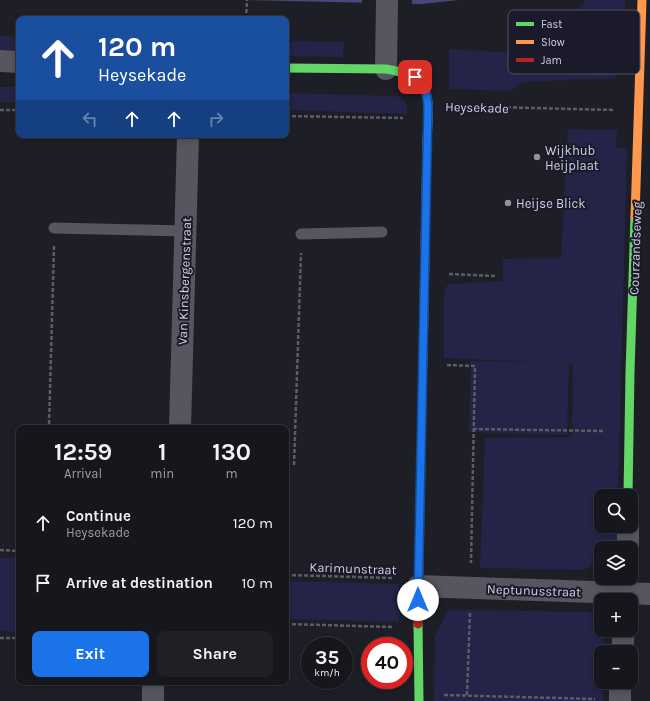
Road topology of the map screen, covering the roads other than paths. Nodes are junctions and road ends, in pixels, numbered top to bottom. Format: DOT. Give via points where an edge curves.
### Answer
graph roads {
  1 [pos="642,0"];
  2 [pos="387,9"];
  3 [pos="0,61"];
  4 [pos="16,62"];
  5 [pos="289,68"];
  6 [pos="386,69"];
  7 [pos="643,106"];
  8 [pos="188,138"];
  9 [pos="54,228"];
  10 [pos="185,231"];
  11 [pos="382,232"];
  12 [pos="301,234"];
  13 [pos="180,425"];
  14 [pos="628,489"];
  15 [pos="418,586"];
  16 [pos="628,591"];
  17 [pos="650,594"];
  18 [pos="153,685"];
  19 [pos="419,698"];
  20 [pos="153,701"];
  1 -- 7 [label="street, Courzandseweg"];
  2 -- 6 [label="street"];
  3 -- 4 [label="street"];
  5 -- 6 [label="street, Heysekade"];
  6 -- 15 [label="street, Heysekade" via="401,71 415,77 425,87 428,105"];
  7 -- 14 [label="street, Courzandseweg" via="628,432"];
  8 -- 10 [label="street, Van Kinsbergenstraat"];
  9 -- 10 [label="lane"];
  10 -- 13 [label="street, Van Kinsbergenstraat"];
  11 -- 12 [label="lane"];
  15 -- 16 [label="street, Neptunusstraat"];
  15 -- 19 [label="street"];
  16 -- 17 [label="street, Neptunusstraat"];
  18 -- 20 [label="street"];
}
